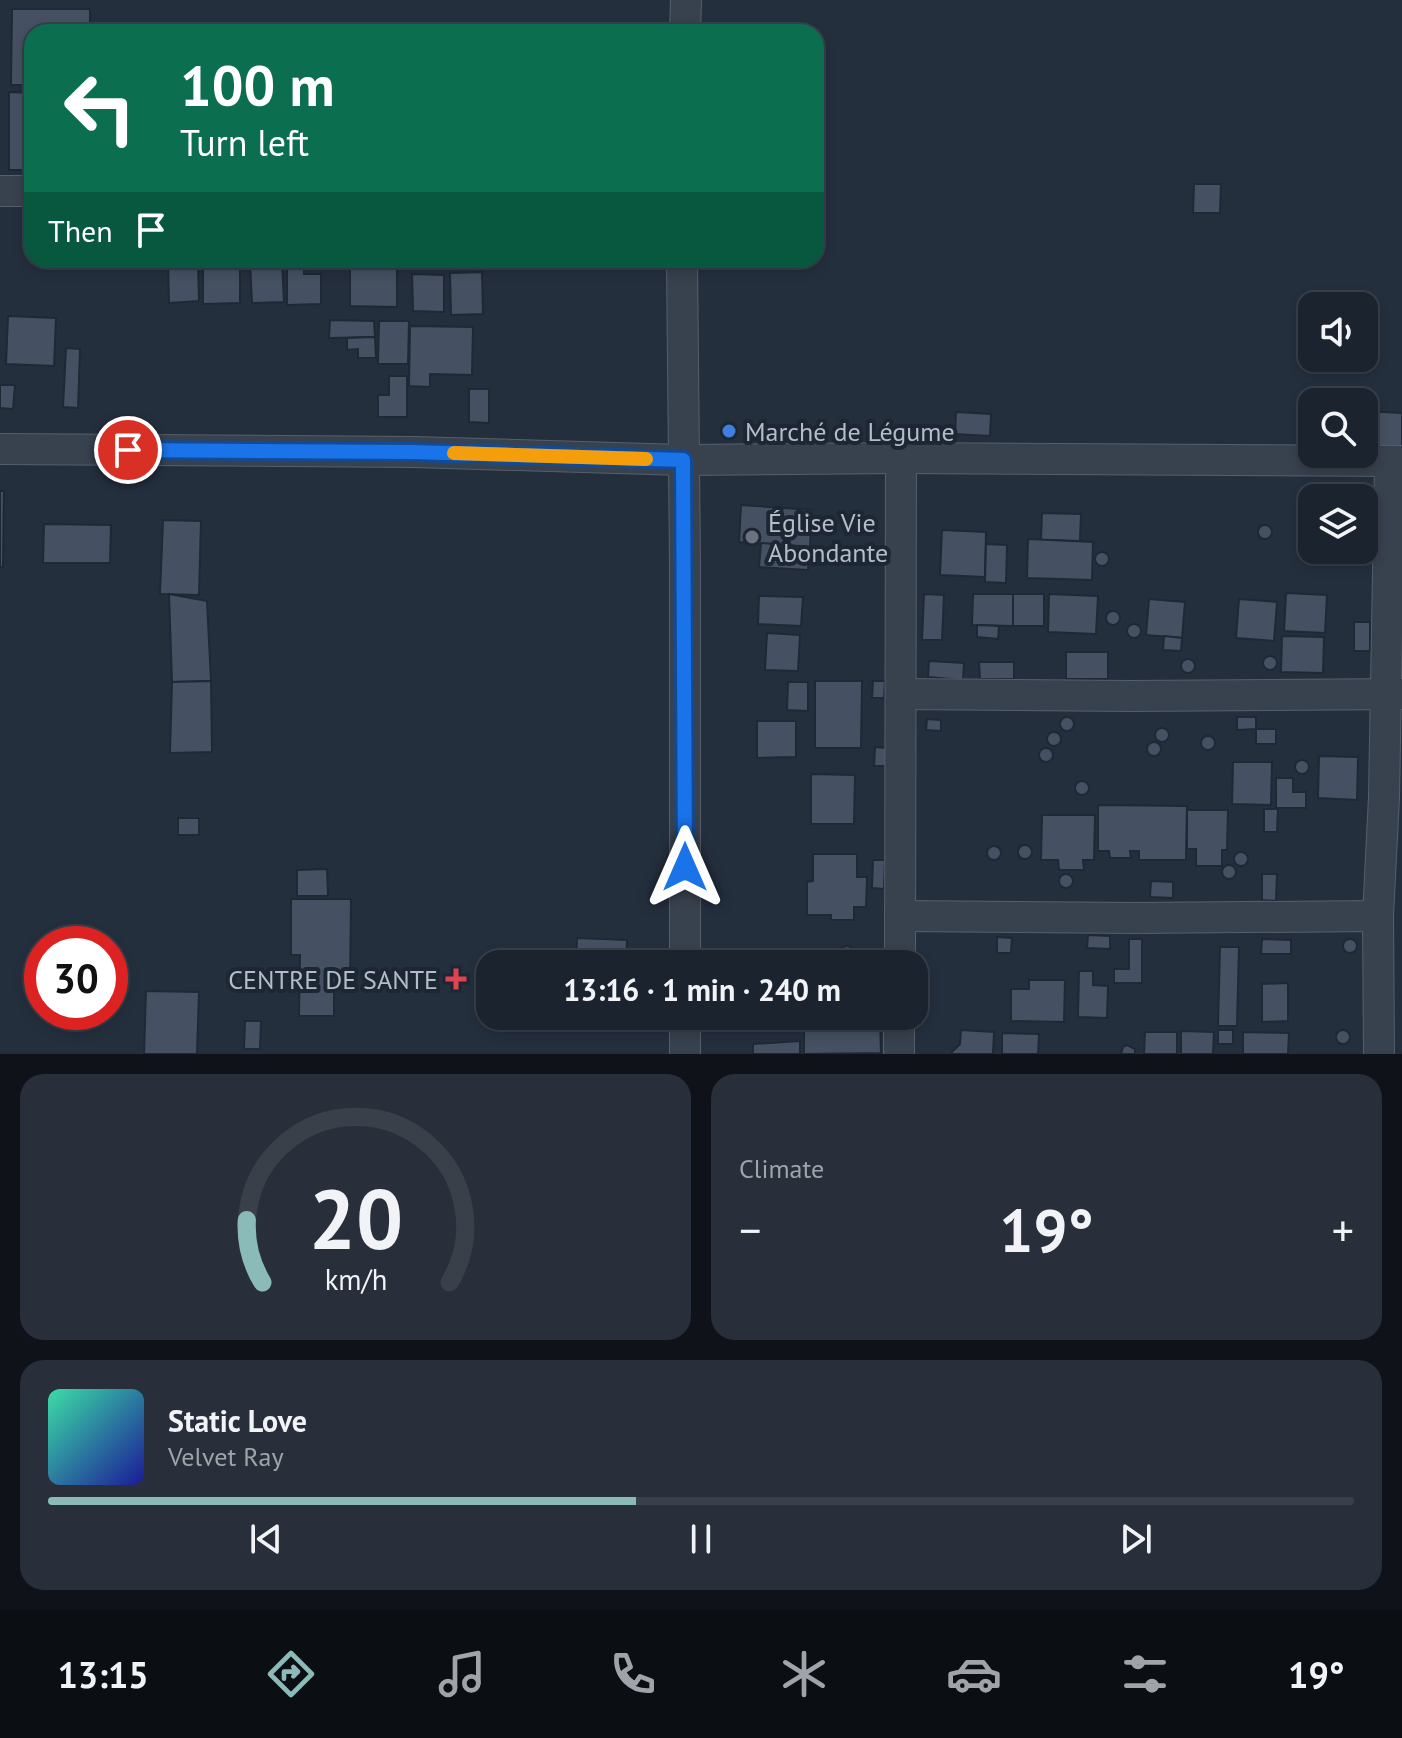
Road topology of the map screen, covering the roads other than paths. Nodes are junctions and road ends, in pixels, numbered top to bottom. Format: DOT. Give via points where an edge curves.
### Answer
graph roads {
  1 [pos="686,0"];
  2 [pos="685,24"];
  3 [pos="0,191"];
  4 [pos="24,191"];
  5 [pos="682,268"];
  6 [pos="0,449"];
  7 [pos="901,458"];
  8 [pos="683,460"];
  9 [pos="1396,461"];
  10 [pos="901,694"];
  11 [pos="1394,694"];
  12 [pos="900,916"];
  13 [pos="1378,916"];
  14 [pos="685,950"];
  15 [pos="900,950"];
  16 [pos="685,1030"];
  17 [pos="899,1030"];
  18 [pos="685,1054"];
  19 [pos="899,1054"];
  20 [pos="1379,1054"];
  1 -- 2 [label="street"];
  3 -- 4 [label="street"];
  5 -- 8 [label="street"];
  6 -- 8 [label="street"];
  7 -- 8 [label="street"];
  7 -- 9 [label="street"];
  7 -- 10 [label="street"];
  8 -- 14 [label="street"];
  9 -- 11 [label="street"];
  10 -- 11 [label="street"];
  10 -- 12 [label="street"];
  11 -- 13 [label="street"];
  12 -- 13 [label="street"];
  12 -- 15 [label="street"];
  13 -- 20 [label="street"];
  16 -- 18 [label="street"];
  17 -- 19 [label="street"];
}
